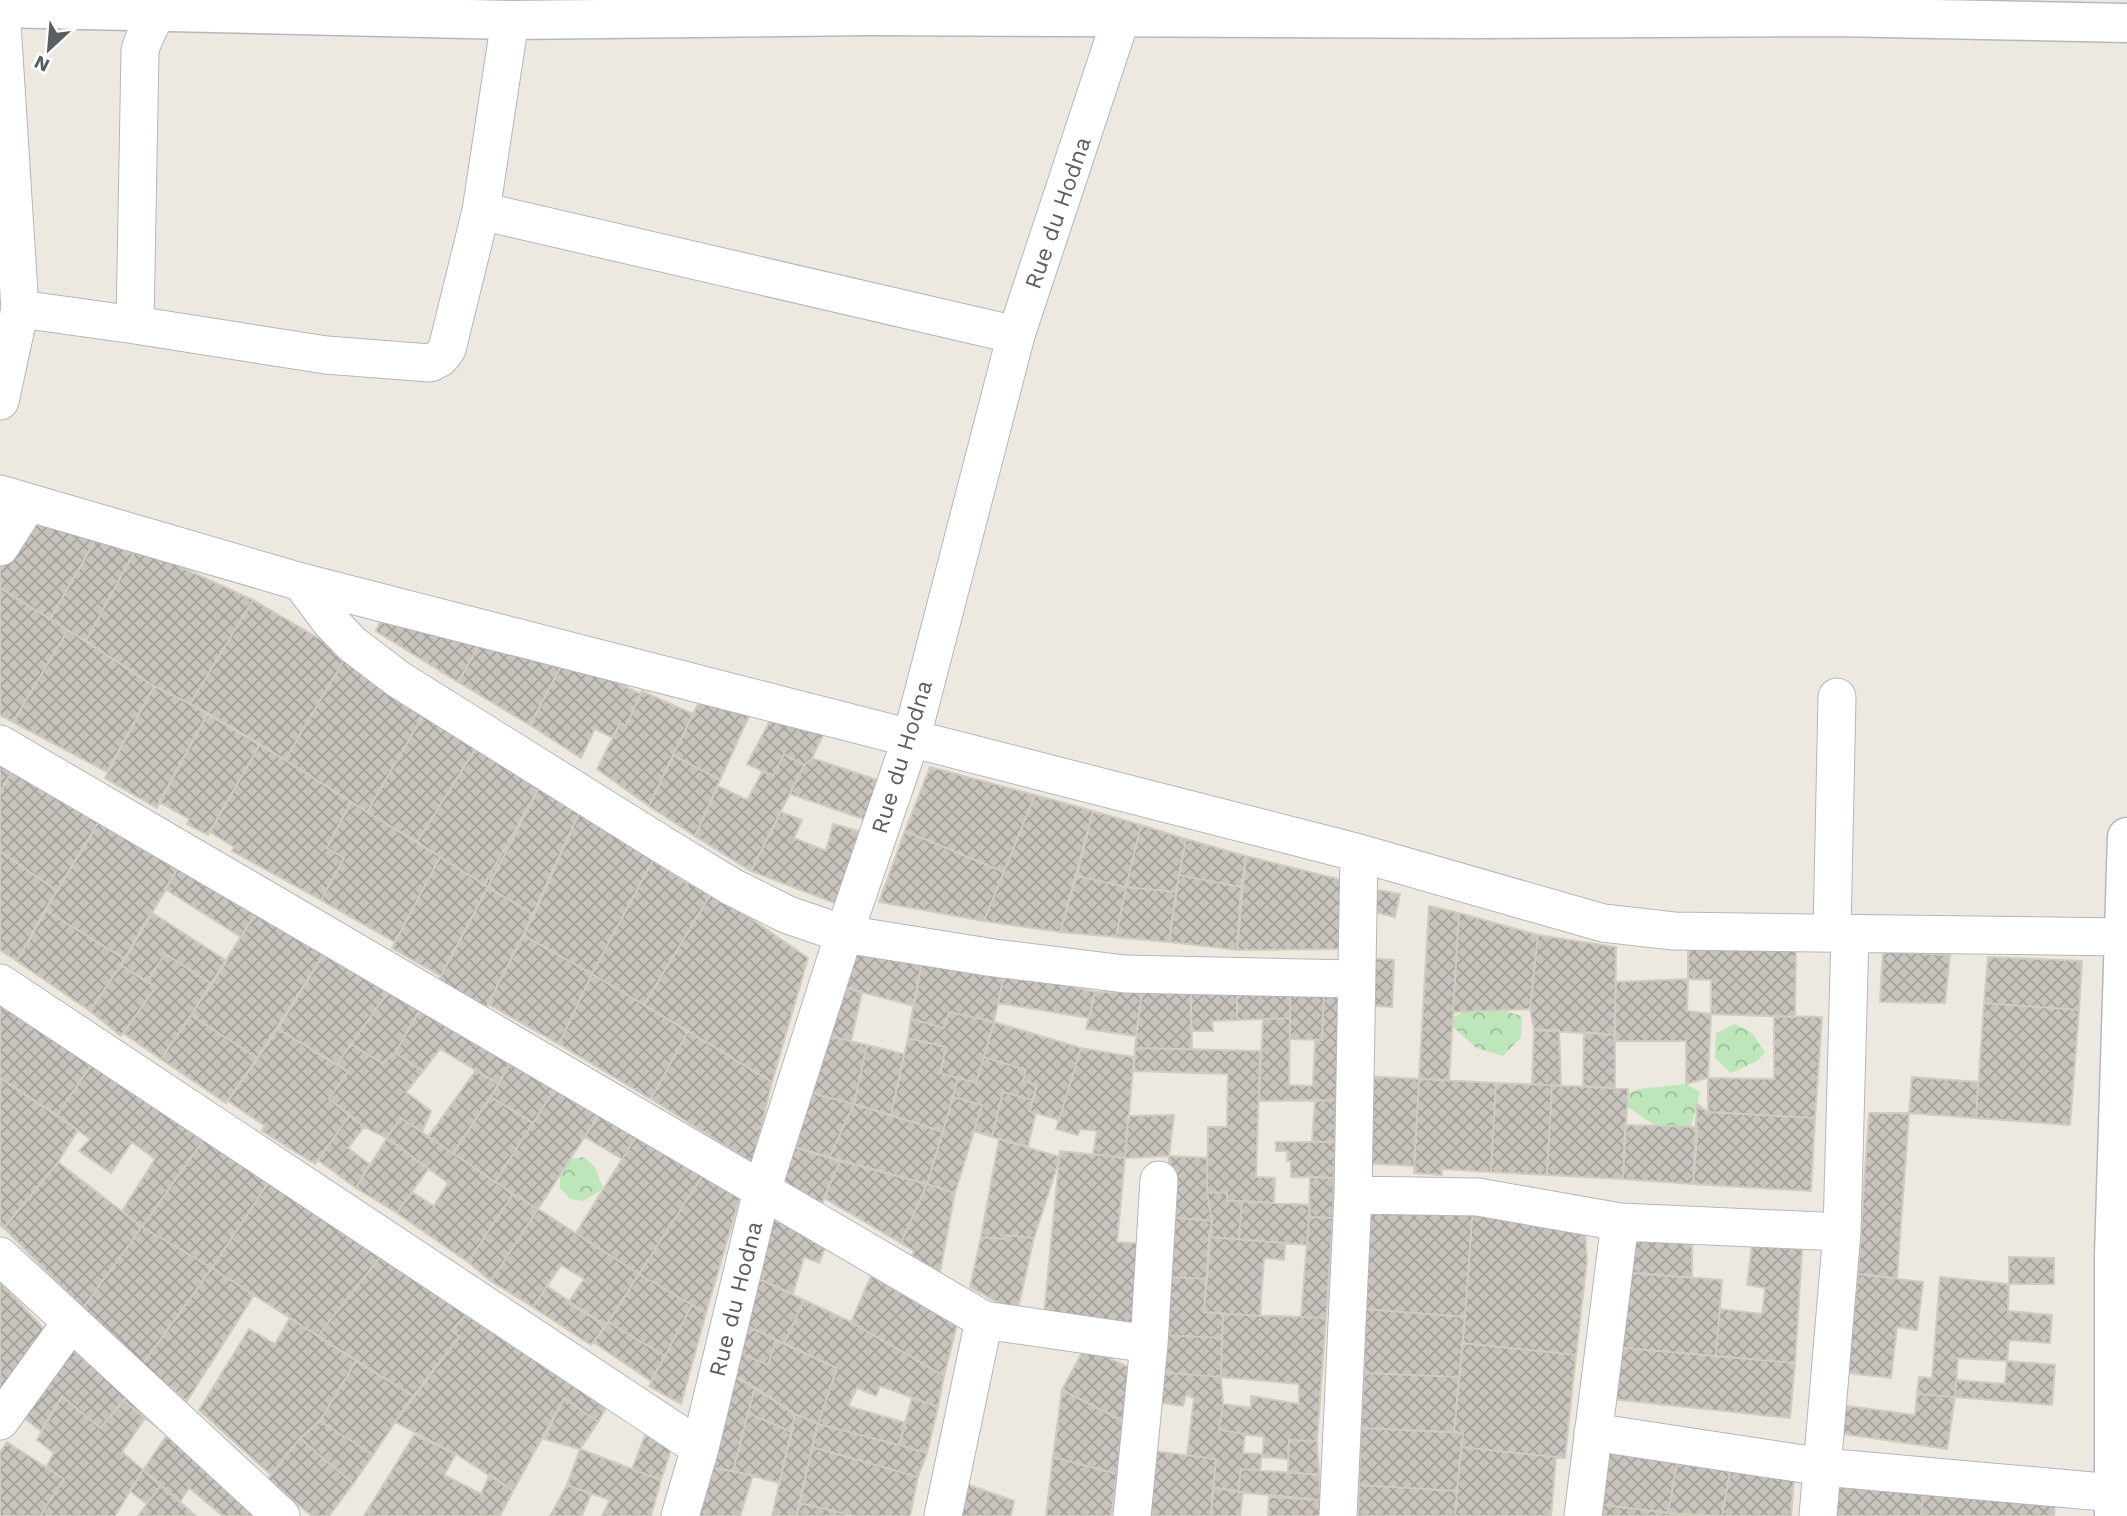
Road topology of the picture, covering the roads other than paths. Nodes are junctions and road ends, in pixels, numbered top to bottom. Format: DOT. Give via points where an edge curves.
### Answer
graph roads {
  1 [pos="159,6"];
  2 [pos="1,8"];
  3 [pos="1836,8"];
  4 [pos="436,9"];
  5 [pos="1126,9"];
  6 [pos="1477,10"];
  7 [pos="510,19"];
  8 [pos="2127,23"];
  9 [pos="6,188"];
  10 [pos="481,211"];
  11 [pos="20,309"];
  12 [pos="135,325"];
  13 [pos="1016,335"];
  14 [pos="0,401"];
  15 [pos="14,498"];
  16 [pos="0,547"];
  17 [pos="301,582"];
  18 [pos="1837,697"];
  19 [pos="912,736"];
  20 [pos="0,744"];
  21 [pos="2127,837"];
  22 [pos="1359,853"];
  23 [pos="844,934"];
  24 [pos="1841,934"];
  25 [pos="2124,937"];
  26 [pos="1354,979"];
  27 [pos="0,983"];
  28 [pos="1159,1180"];
  29 [pos="762,1191"];
  30 [pos="1353,1195"];
  31 [pos="1620,1222"];
  32 [pos="1842,1232"];
  33 [pos="0,1256"];
  34 [pos="984,1320"];
  35 [pos="71,1324"];
  36 [pos="1149,1344"];
  37 [pos="0,1421"];
  38 [pos="1593,1432"];
  39 [pos="699,1448"];
  40 [pos="1823,1467"];
  41 [pos="2114,1505"];
  42 [pos="281,1516"];
  43 [pos="680,1516"];
  44 [pos="943,1516"];
  45 [pos="1132,1516"];
  46 [pos="1338,1516"];
  47 [pos="1583,1516"];
  48 [pos="1818,1516"];
  1 -- 2 [label="main road"];
  1 -- 4 [label="main road"];
  1 -- 12 [label="street" via="140,51"];
  2 -- 9 [label="street"];
  3 -- 6 [label="main road"];
  3 -- 8 [label="main road"];
  4 -- 7 [label="main road"];
  5 -- 6 [label="main road"];
  5 -- 7 [label="main road"];
  5 -- 13 [label="street, Rue du Hodna"];
  7 -- 10 [label="street"];
  9 -- 11 [label="street"];
  10 -- 12 [label="street" via="447,349 430,363 326,355"];
  10 -- 13 [label="street"];
  11 -- 12 [label="street"];
  11 -- 14 [label="street"];
  13 -- 19 [label="street, Rue du Hodna"];
  15 -- 16 [label="street"];
  15 -- 17 [label="street"];
  17 -- 19 [label="street"];
  17 -- 23 [label="street" via="352,644 398,679 732,887 788,915"];
  18 -- 24 [label="street"];
  19 -- 22 [label="street"];
  19 -- 23 [label="street, Rue du Hodna"];
  20 -- 29 [label="street"];
  21 -- 25 [label="main road"];
  22 -- 24 [label="street" via="1603,923 1674,931"];
  22 -- 26 [label="street"];
  23 -- 26 [label="street" via="1125,974"];
  23 -- 29 [label="street, Rue du Hodna"];
  24 -- 25 [label="street"];
  24 -- 32 [label="street"];
  25 -- 41 [label="main road" via="2114,1255"];
  26 -- 30 [label="street"];
  27 -- 39 [label="street"];
  28 -- 36 [label="street"];
  29 -- 34 [label="street"];
  29 -- 39 [label="street, Rue du Hodna"];
  30 -- 31 [label="street" via="1478,1197"];
  30 -- 46 [label="street"];
  31 -- 32 [label="street"];
  31 -- 38 [label="street"];
  32 -- 40 [label="street"];
  33 -- 35 [label="street"];
  34 -- 36 [label="street"];
  34 -- 44 [label="street"];
  35 -- 37 [label="street"];
  35 -- 42 [label="street"];
  36 -- 45 [label="street"];
  38 -- 40 [label="street"];
  38 -- 47 [label="street"];
  39 -- 43 [label="street, Rue du Hodna"];
  40 -- 41 [label="street"];
  40 -- 48 [label="street"];
}
